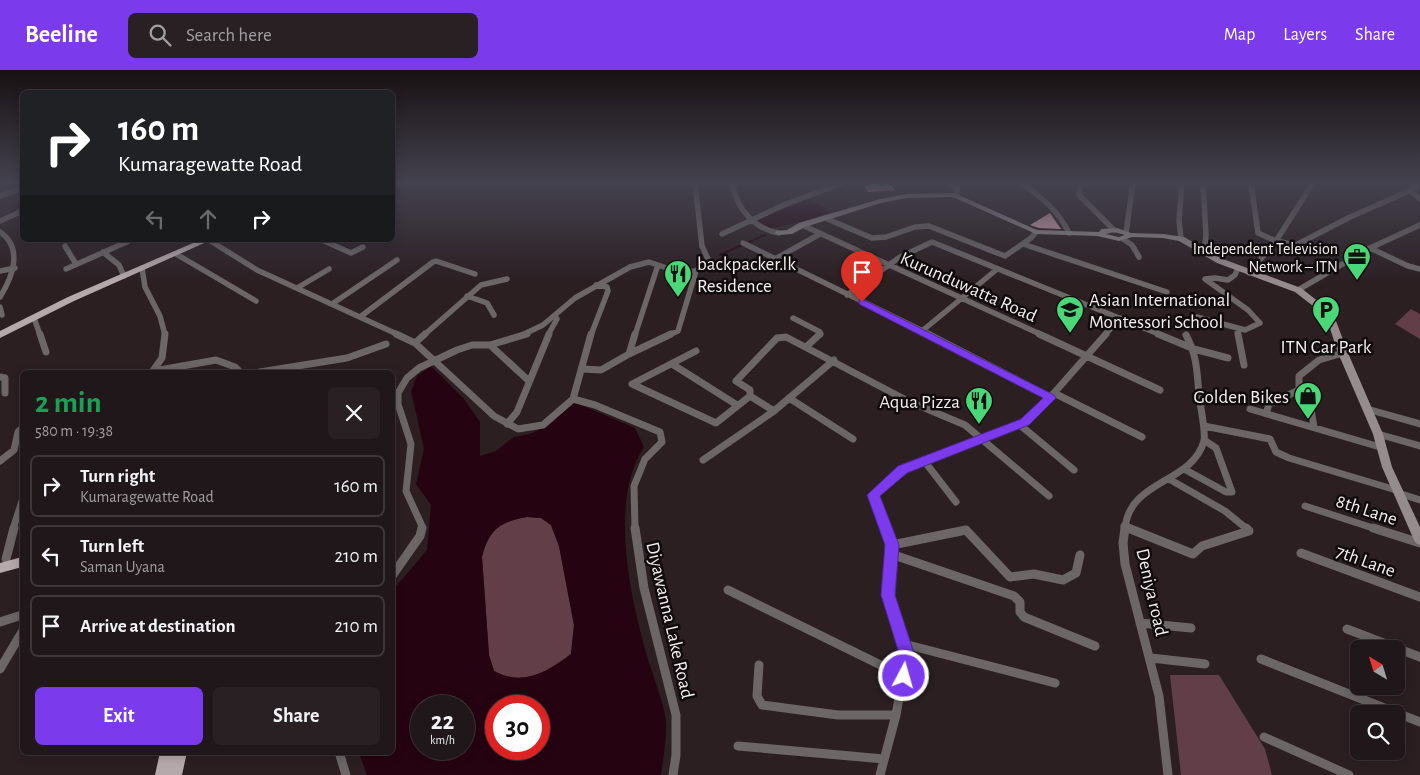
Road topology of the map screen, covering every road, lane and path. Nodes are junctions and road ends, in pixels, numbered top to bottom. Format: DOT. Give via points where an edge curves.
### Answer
graph roads {
  1 [pos="699,216"];
  2 [pos="749,216"];
  3 [pos="760,216"];
  4 [pos="832,216"];
  5 [pos="1001,216"];
  6 [pos="1058,216"];
  7 [pos="1099,216"];
  8 [pos="1129,216"];
  9 [pos="1179,216"];
  10 [pos="1205,216"];
  11 [pos="1256,216"];
  12 [pos="1292,216"];
  13 [pos="1352,216"];
  14 [pos="825,218"];
  15 [pos="752,219"];
  16 [pos="802,225"];
  17 [pos="1420,225"];
  18 [pos="1114,230"];
  19 [pos="0,232"];
  20 [pos="1036,232"];
  21 [pos="779,233"];
  22 [pos="1069,233"];
  23 [pos="722,234"];
  24 [pos="820,234"];
  25 [pos="1102,234"];
  26 [pos="1126,236"];
  27 [pos="1181,239"];
  28 [pos="1276,241"];
  29 [pos="126,242"];
  30 [pos="203,242"];
  31 [pos="211,242"];
  32 [pos="326,242"];
  33 [pos="745,244"];
  34 [pos="1023,244"];
  35 [pos="65,246"];
  36 [pos="363,247"];
  37 [pos="1370,248"];
  38 [pos="103,252"];
  39 [pos="1204,252"];
  40 [pos="176,254"];
  41 [pos="1139,257"];
  42 [pos="775,259"];
  43 [pos="397,260"];
  44 [pos="76,264"];
  45 [pos="658,265"];
  46 [pos="889,266"];
  47 [pos="15,268"];
  48 [pos="142,268"];
  49 [pos="1238,268"];
  50 [pos="1419,268"];
  51 [pos="66,269"];
  52 [pos="329,269"];
  53 [pos="996,270"];
  54 [pos="0,271"];
  55 [pos="696,271"];
  56 [pos="1249,272"];
  57 [pos="475,274"];
  58 [pos="124,276"];
  59 [pos="507,279"];
  60 [pos="596,285"];
  61 [pos="297,288"];
  62 [pos="1298,290"];
  63 [pos="1167,292"];
  64 [pos="847,294"];
  65 [pos="467,296"];
  66 [pos="0,297"];
  67 [pos="961,299"];
  68 [pos="256,301"];
  69 [pos="332,304"];
  70 [pos="0,307"];
  71 [pos="2,315"];
  72 [pos="494,315"];
  73 [pos="555,316"];
  74 [pos="360,317"];
  75 [pos="1197,317"];
  76 [pos="34,318"];
  77 [pos="793,318"];
  78 [pos="1120,318"];
  79 [pos="1237,329"];
  80 [pos="922,332"];
  81 [pos="0,335"];
  82 [pos="1186,335"];
  83 [pos="415,342"];
  84 [pos="386,344"];
  85 [pos="490,344"];
  86 [pos="806,347"];
  87 [pos="1194,348"];
  88 [pos="696,351"];
  89 [pos="46,352"];
  90 [pos="1343,353"];
  91 [pos="629,354"];
  92 [pos="1088,355"];
  93 [pos="1228,358"];
  94 [pos="434,360"];
  95 [pos="834,360"];
  96 [pos="672,364"];
  97 [pos="1244,365"];
  98 [pos="583,369"];
  99 [pos="154,370"];
  100 [pos="164,370"];
  101 [pos="238,370"];
  102 [pos="273,370"];
  103 [pos="0,378"];
  104 [pos="529,381"];
  105 [pos="1160,390"];
  106 [pos="1299,390"];
  107 [pos="6,393"];
  108 [pos="1052,395"];
  109 [pos="750,396"];
  110 [pos="789,398"];
  111 [pos="573,399"];
  112 [pos="737,405"];
  113 [pos="1367,408"];
  114 [pos="1250,409"];
  115 [pos="774,412"];
  116 [pos="1266,414"];
  117 [pos="507,424"];
  118 [pos="1420,424"];
  119 [pos="1020,425"];
  120 [pos="1204,426"];
  121 [pos="1314,427"];
  122 [pos="20,430"];
  123 [pos="1378,434"];
  124 [pos="1142,438"];
  125 [pos="853,439"];
  126 [pos="984,439"];
  127 [pos="1204,440"];
  128 [pos="1420,446"];
  129 [pos="1380,447"];
  130 [pos="703,460"];
  131 [pos="0,462"];
  132 [pos="925,462"];
  133 [pos="1184,469"];
  134 [pos="1074,470"];
  135 [pos="1169,479"];
  136 [pos="1397,491"];
  137 [pos="1049,496"];
  138 [pos="1420,500"];
  139 [pos="956,502"];
  140 [pos="1305,506"];
  141 [pos="20,507"];
  142 [pos="1124,526"];
  143 [pos="1420,542"];
  144 [pos="892,549"];
  145 [pos="1301,553"];
  146 [pos="1080,555"];
  147 [pos="20,556"];
  148 [pos="20,562"];
  149 [pos="2,563"];
  150 [pos="395,572"];
  151 [pos="728,590"];
  152 [pos="1420,597"];
  153 [pos="20,616"];
  154 [pos="0,622"];
  155 [pos="1140,623"];
  156 [pos="1191,628"];
  157 [pos="1347,629"];
  158 [pos="20,635"];
  159 [pos="904,644"];
  160 [pos="1095,646"];
  161 [pos="1420,657"];
  162 [pos="1151,658"];
  163 [pos="1261,659"];
  164 [pos="1205,664"];
  165 [pos="758,665"];
  166 [pos="0,669"];
  167 [pos="904,676"];
  168 [pos="1055,683"];
  169 [pos="896,715"];
  170 [pos="1420,722"];
  171 [pos="1264,737"];
  172 [pos="738,746"];
  173 [pos="166,755"];
  174 [pos="179,755"];
  175 [pos="340,755"];
  176 [pos="884,759"];
  177 [pos="162,775"];
  178 [pos="175,775"];
  179 [pos="346,775"];
  180 [pos="673,775"];
  181 [pos="880,775"];
  182 [pos="1168,775"];
  183 [pos="1349,775"];
  1 -- 55 [label="street" via="702,246 708,259"];
  2 -- 15 [label="street"];
  3 -- 15 [label="street"];
  4 -- 14 [label="street"];
  5 -- 20 [label="street"];
  6 -- 22 [label="street"];
  7 -- 18 [label="street"];
  8 -- 26 [label="street"];
  9 -- 27 [label="street"];
  10 -- 39 [label="street"];
  11 -- 28 [label="street" via="1258,233"];
  12 -- 28 [label="street"];
  13 -- 28 [label="street" via="1296,245"];
  14 -- 16 [label="street"];
  14 -- 34 [label="street" via="872,238 923,225 1005,256"];
  15 -- 21 [label="street" via="768,232"];
  15 -- 23 [label="street"];
  16 -- 21 [label="street"];
  16 -- 24 [label="street, Kurunduwatta Road"];
  17 -- 37 [label="street"];
  18 -- 25 [label="street"];
  18 -- 26 [label="street"];
  19 -- 47 [label="street" via="9,240"];
  20 -- 22 [label="street"];
  20 -- 34 [label="street"];
  22 -- 25 [label="street"];
  24 -- 42 [label="street"];
  24 -- 46 [label="street, Kurunduwatta Road"];
  25 -- 26 [label="street" via="1110,238"];
  26 -- 27 [label="street"];
  26 -- 41 [label="street"];
  27 -- 39 [label="street"];
  28 -- 56 [label="street"];
  29 -- 38 [label="street"];
  30 -- 40 [label="main road"];
  31 -- 61 [label="street" via="257,270"];
  32 -- 36 [label="street" via="351,253"];
  33 -- 42 [label="street"];
  34 -- 63 [label="street"];
  35 -- 44 [label="street"];
  37 -- 50 [label="street"];
  37 -- 62 [label="street"];
  38 -- 44 [label="street"];
  38 -- 58 [label="street" via="119,265"];
  39 -- 49 [label="street"];
  40 -- 48 [label="main road"];
  40 -- 68 [label="street"];
  42 -- 64 [label="street"];
  43 -- 69 [label="street"];
  44 -- 51 [label="street"];
  45 -- 55 [label="street" via="680,272"];
  45 -- 60 [label="street" via="649,262 630,267"];
  45 -- 91 [label="street"];
  46 -- 53 [label="street" via="919,246 932,242"];
  46 -- 64 [label="street"];
  46 -- 67 [label="street, Kurunduwatta Road"];
  47 -- 54 [label="street"];
  47 -- 66 [label="street"];
  48 -- 58 [label="main road"];
  48 -- 99 [label="street" via="145,288 165,329 166,349"];
  49 -- 56 [label="street"];
  49 -- 79 [label="street" via="1231,280 1205,278 1244,306 1260,323 1245,330"];
  52 -- 61 [label="street"];
  53 -- 67 [label="street"];
  53 -- 78 [label="street"];
  55 -- 91 [label="street" via="678,331"];
  56 -- 62 [label="street"];
  57 -- 74 [label="street" via="433,262"];
  58 -- 76 [label="main road"];
  59 -- 65 [label="street" via="480,285"];
  60 -- 73 [label="street"];
  60 -- 98 [label="street" via="607,287 608,291 586,348"];
  61 -- 69 [label="street"];
  62 -- 90 [label="street" via="1330,315"];
  64 -- 80 [label="street"];
  65 -- 72 [label="street" via="487,303"];
  65 -- 83 [label="street"];
  67 -- 80 [label="street"];
  67 -- 92 [label="street, Kurunduwatta Road"];
  69 -- 74 [label="street"];
  70 -- 71 [label="street"];
  73 -- 85 [label="street" via="527,334"];
  73 -- 104 [label="street" via="557,319"];
  74 -- 83 [label="street"];
  75 -- 79 [label="street"];
  76 -- 81 [label="main road"];
  76 -- 89 [label="street"];
  77 -- 86 [label="street" via="820,332 820,336"];
  78 -- 87 [label="street"];
  78 -- 92 [label="street"];
  79 -- 97 [label="street"];
  80 -- 108 [label="street"];
  82 -- 87 [label="street"];
  83 -- 94 [label="street"];
  84 -- 102 [label="street" via="347,358"];
  85 -- 94 [label="street" via="472,345"];
  85 -- 104 [label="street"];
  86 -- 95 [label="street"];
  86 -- 109 [label="street" via="786,337 777,338 736,381 750,390"];
  87 -- 93 [label="street"];
  87 -- 120 [label="street"];
  88 -- 96 [label="street"];
  90 -- 106 [label="street" via="1326,355 1308,368 1299,376"];
  90 -- 113 [label="street"];
  91 -- 98 [label="street" via="601,370"];
  92 -- 105 [label="street, Kurunduwatta Road"];
  92 -- 108 [label="street"];
  94 -- 117 [label="street" via="494,416"];
  94 -- 150 [label="street" via="407,378 398,393 398,404 411,444 406,491 422,526 420,536"];
  95 -- 110 [label="street"];
  95 -- 126 [label="street" via="908,400 965,425"];
  96 -- 112 [label="street"];
  96 -- 112 [label="street" via="632,384 716,423"];
  98 -- 111 [label="street"];
  100 -- 101 [label="street" via="216,360"];
  103 -- 107 [label="street" via="5,378"];
  104 -- 117 [label="street" via="517,412"];
  106 -- 116 [label="street" via="1269,404"];
  106 -- 121 [label="street" via="1311,409"];
  108 -- 119 [label="street"];
  108 -- 124 [label="street"];
  109 -- 112 [label="street"];
  109 -- 115 [label="street"];
  110 -- 115 [label="street"];
  110 -- 125 [label="street"];
  111 -- 117 [label="street" via="543,425 518,429"];
  111 -- 180 [label="street, Diyawanna Lake Road" via="660,432 662,437 662,442 645,459 634,486 635,530 644,588 676,715"];
  113 -- 118 [label="street"];
  113 -- 123 [label="street"];
  114 -- 116 [label="street"];
  115 -- 130 [label="street"];
  116 -- 121 [label="street"];
  119 -- 126 [label="street"];
  119 -- 134 [label="street"];
  120 -- 127 [label="street"];
  120 -- 136 [label="street" via="1270,439 1276,452 1289,458"];
  121 -- 129 [label="street"];
  122 -- 131 [label="street" via="13,454"];
  123 -- 128 [label="street"];
  123 -- 129 [label="street"];
  126 -- 132 [label="street"];
  126 -- 137 [label="street"];
  127 -- 133 [label="street, Deniya road" via="1195,458"];
  127 -- 133 [label="street" via="1216,448 1232,492 1226,492"];
  129 -- 136 [label="street"];
  132 -- 139 [label="street"];
  132 -- 144 [label="street" via="903,470 873,495"];
  133 -- 135 [label="street, Deniya road"];
  135 -- 142 [label="street, Deniya road" via="1141,495 1131,507"];
  135 -- 142 [label="street" via="1235,517 1249,531 1202,546 1194,554"];
  136 -- 138 [label="street"];
  136 -- 143 [label="street"];
  140 -- 143 [label="street, 8th Lane"];
  141 -- 149 [label="street"];
  142 -- 155 [label="street, Deniya road" via="1126,564"];
  144 -- 146 [label="street" via="966,530 1010,577 1034,574 1063,580 1076,573"];
  144 -- 159 [label="street" via="888,595"];
  144 -- 160 [label="street" via="1014,596 1020,602 1020,612 1024,617"];
  145 -- 152 [label="street, 7th Lane"];
  147 -- 149 [label="main road"];
  148 -- 149 [label="main road"];
  151 -- 167 [label="street"];
  153 -- 154 [label="street"];
  155 -- 156 [label="street"];
  155 -- 162 [label="street, Deniya road"];
  157 -- 161 [label="street"];
  158 -- 166 [label="street"];
  159 -- 167 [label="street" via="907,653"];
  159 -- 168 [label="street"];
  162 -- 164 [label="street"];
  162 -- 182 [label="street, Deniya road" via="1160,696"];
  163 -- 170 [label="street"];
  165 -- 169 [label="street" via="757,696 762,705 838,715"];
  167 -- 169 [label="street"];
  169 -- 176 [label="street"];
  171 -- 183 [label="street"];
  172 -- 176 [label="street"];
  173 -- 177 [label="main road"];
  174 -- 178 [label="main road"];
  175 -- 179 [label="street"];
  176 -- 181 [label="street"];
}
